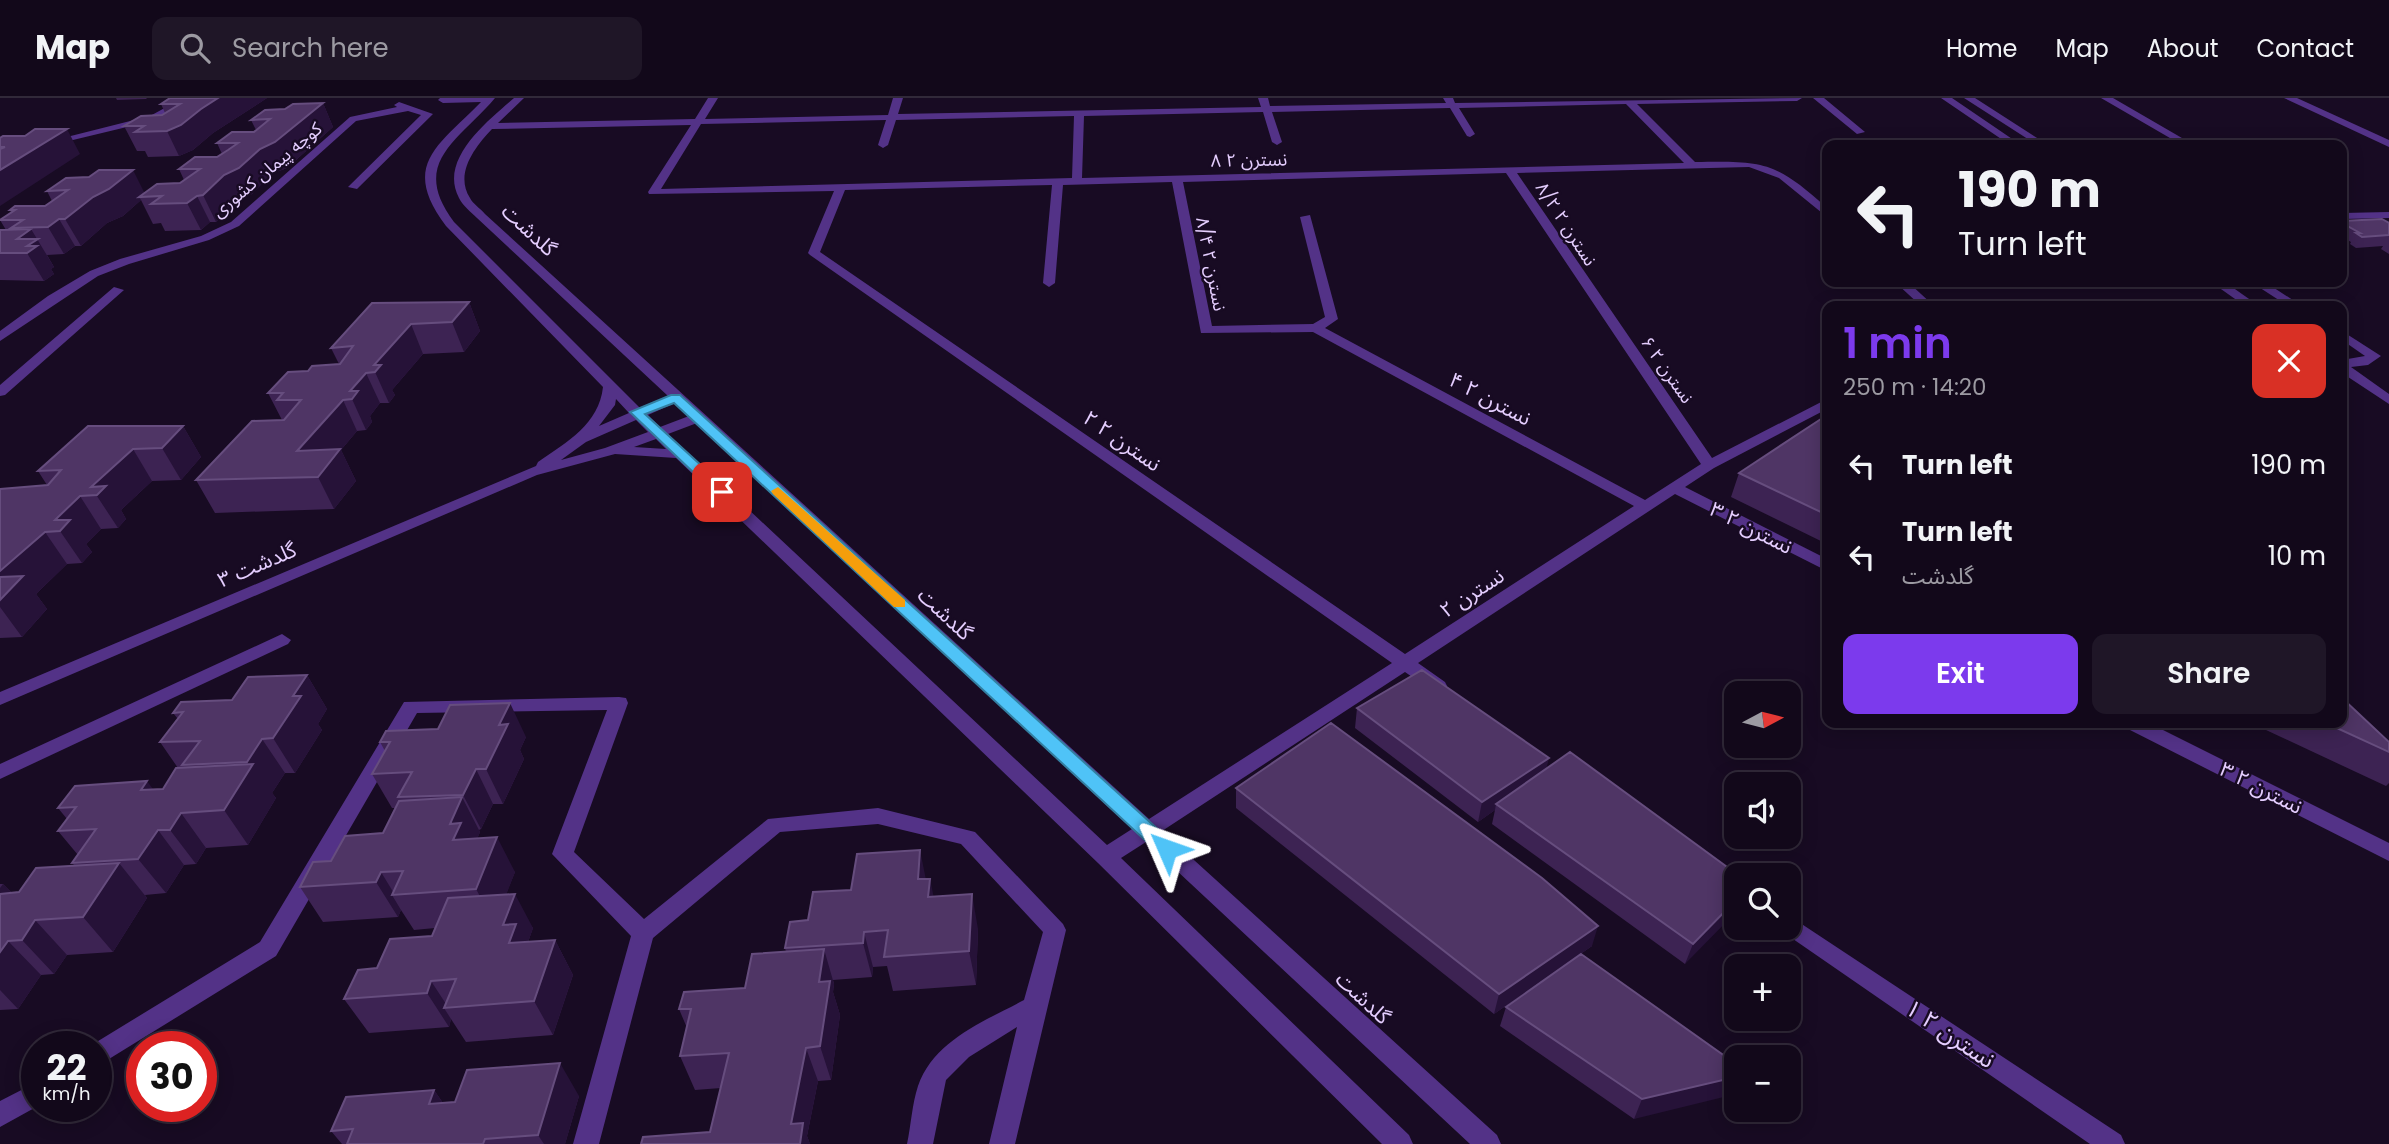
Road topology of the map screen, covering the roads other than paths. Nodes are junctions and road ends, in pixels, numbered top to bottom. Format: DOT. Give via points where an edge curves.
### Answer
graph roads {
  1 [pos="190,98"];
  2 [pos="395,98"];
  3 [pos="490,98"];
  4 [pos="519,98"];
  5 [pos="1262,98"];
  6 [pos="1797,98"];
  7 [pos="1818,98"];
  8 [pos="1946,98"];
  9 [pos="1969,98"];
  10 [pos="2106,98"];
  11 [pos="2289,98"];
  12 [pos="444,99"];
  13 [pos="897,99"];
  14 [pos="711,101"];
  15 [pos="1451,102"];
  16 [pos="1630,103"];
  17 [pos="407,108"];
  18 [pos="1268,111"];
  19 [pos="428,114"];
  20 [pos="1079,115"];
  21 [pos="891,118"];
  22 [pos="696,123"];
  23 [pos="491,126"];
  24 [pos="1860,132"];
  25 [pos="1470,134"];
  26 [pos="2009,140"];
  27 [pos="2035,140"];
  28 [pos="2180,140"];
  29 [pos="1277,142"];
  30 [pos="2389,144"];
  31 [pos="883,145"];
  32 [pos="38,146"];
  33 [pos="1691,164"];
  34 [pos="1510,171"];
  35 [pos="1177,179"];
  36 [pos="1058,182"];
  37 [pos="1077,182"];
  38 [pos="353,187"];
  39 [pos="841,187"];
  40 [pos="1822,210"];
  41 [pos="2389,215"];
  42 [pos="2347,216"];
  43 [pos="1306,217"];
  44 [pos="466,220"];
  45 [pos="1049,283"];
  46 [pos="1907,287"];
  47 [pos="2224,287"];
  48 [pos="2265,287"];
  49 [pos="118,290"];
  50 [pos="1593,296"];
  51 [pos="1922,301"];
  52 [pos="2246,301"];
  53 [pos="2288,301"];
  54 [pos="1315,328"];
  55 [pos="0,337"];
  56 [pos="2347,338"];
  57 [pos="2347,364"];
  58 [pos="2347,369"];
  59 [pos="610,386"];
  60 [pos="0,392"];
  61 [pos="676,398"];
  62 [pos="2389,400"];
  63 [pos="1822,406"];
  64 [pos="636,412"];
  65 [pos="698,418"];
  66 [pos="659,432"];
  67 [pos="581,439"];
  68 [pos="610,452"];
  69 [pos="681,454"];
  70 [pos="1709,465"];
  71 [pos="532,472"];
  72 [pos="1676,489"];
  73 [pos="1645,506"];
  74 [pos="1822,563"];
  75 [pos="282,640"];
  76 [pos="1405,664"];
  77 [pos="1451,695"];
  78 [pos="0,699"];
  79 [pos="2143,728"];
  80 [pos="0,772"];
  81 [pos="1147,831"];
  82 [pos="2389,853"];
  83 [pos="1106,857"];
  84 [pos="643,933"];
  85 [pos="1801,933"];
  86 [pos="1034,1006"];
  87 [pos="112,1046"];
  88 [pos="21,1103"];
  89 [pos="0,1115"];
  90 [pos="586,1144"];
  91 [pos="920,1144"];
  92 [pos="1002,1144"];
  93 [pos="1400,1144"];
  94 [pos="1488,1144"];
  95 [pos="2112,1144"];
  1 -- 32 [label="street" via="153,118"];
  2 -- 17 [label="street" via="386,100"];
  3 -- 12 [label="street"];
  3 -- 44 [label="street, گلدشت" via="434,157 429,169 432,201"];
  4 -- 23 [label="street, گلدشت"];
  5 -- 18 [label="street"];
  6 -- 16 [label="street"];
  7 -- 24 [label="street"];
  8 -- 26 [label="street"];
  9 -- 27 [label="street"];
  10 -- 28 [label="street"];
  11 -- 30 [label="street"];
  12 -- 19 [label="street"];
  13 -- 21 [label="street"];
  14 -- 22 [label="street"];
  15 -- 16 [label="street"];
  15 -- 18 [label="street"];
  15 -- 25 [label="street"];
  16 -- 33 [label="street"];
  17 -- 19 [label="street"];
  17 -- 55 [label="street, کوچه پیمان کشوری" via="353,119 218,234 100,271"];
  18 -- 20 [label="street"];
  18 -- 29 [label="street"];
  19 -- 38 [label="street"];
  20 -- 21 [label="street"];
  20 -- 37 [label="street"];
  21 -- 22 [label="street"];
  21 -- 31 [label="street"];
  22 -- 23 [label="street"];
  22 -- 39 [label="street, ۸ نسترن ۲" via="653,192"];
  23 -- 44 [label="street, گلدشت" via="471,149 459,175"];
  33 -- 34 [label="street, ۸ نسترن ۲"];
  33 -- 40 [label="street, ۸ نسترن ۲" via="1767,166"];
  34 -- 35 [label="street, ۸ نسترن ۲"];
  34 -- 50 [label="street, ۸/۲ نسترن ۲"];
  35 -- 37 [label="street, ۸ نسترن ۲"];
  35 -- 54 [label="street, ۸/۴ نسترن ۲" via="1206,330"];
  36 -- 37 [label="street, ۸ نسترن ۲"];
  36 -- 39 [label="street, ۸ نسترن ۲"];
  36 -- 45 [label="street"];
  39 -- 76 [label="street, ۲ نسترن ۲" via="814,253"];
  41 -- 42 [label="street"];
  43 -- 54 [label="street" via="1332,319"];
  44 -- 59 [label="street, گلدشت"];
  44 -- 61 [label="street, گلدشت"];
  46 -- 51 [label="street"];
  47 -- 52 [label="street"];
  48 -- 53 [label="street"];
  49 -- 60 [label="street"];
  50 -- 70 [label="street, ۶ نسترن ۲"];
  54 -- 73 [label="street, ۴ نسترن ۲"];
  56 -- 57 [label="street" via="2374,356"];
  58 -- 62 [label="street"];
  59 -- 64 [label="street, گلدشت"];
  59 -- 67 [label="street" via="608,405"];
  61 -- 64 [label="street"];
  61 -- 65 [label="street, گلدشت"];
  63 -- 70 [label="street, نسترن ۲"];
  64 -- 66 [label="street, گلدشت"];
  64 -- 67 [label="street"];
  65 -- 66 [label="street"];
  65 -- 81 [label="street, گلدشت"];
  66 -- 68 [label="street"];
  66 -- 69 [label="street, گلدشت"];
  67 -- 71 [label="street"];
  68 -- 69 [label="street"];
  68 -- 71 [label="street"];
  69 -- 83 [label="street, گلدشت"];
  70 -- 72 [label="street, نسترن ۲"];
  71 -- 78 [label="street, گلدشت ۳"];
  72 -- 73 [label="street, نسترن ۲"];
  72 -- 74 [label="street, ۳ نسترن ۲"];
  73 -- 76 [label="street, نسترن ۲"];
  75 -- 80 [label="street"];
  76 -- 77 [label="street"];
  76 -- 81 [label="street, نسترن ۲"];
  79 -- 82 [label="street, ۳ نسترن ۲"];
  81 -- 83 [label="street, نسترن ۲"];
  81 -- 94 [label="street, گلدشت"];
  83 -- 93 [label="street, گلدشت"];
  84 -- 86 [label="street" via="775,825 878,816 968,838 1055,930"];
  84 -- 87 [label="street" via="562,854 619,703 411,707 268,949"];
  84 -- 90 [label="street"];
  85 -- 95 [label="street, ۱ نسترن ۲"];
  86 -- 91 [label="street" via="939,1067 930,1084"];
  86 -- 92 [label="street"];
  88 -- 89 [label="street"];
}
